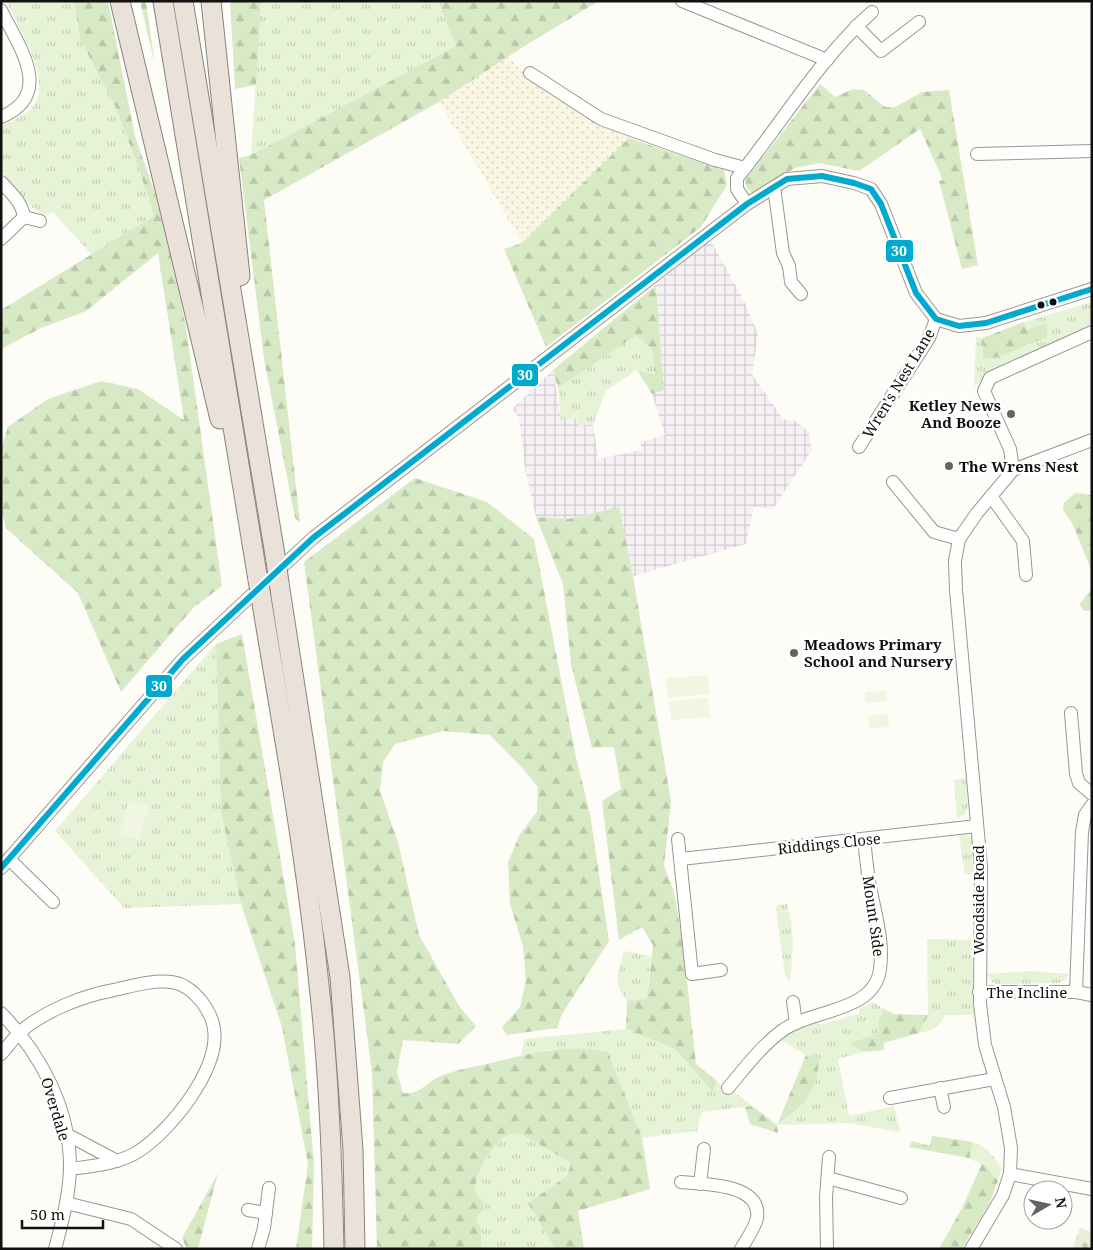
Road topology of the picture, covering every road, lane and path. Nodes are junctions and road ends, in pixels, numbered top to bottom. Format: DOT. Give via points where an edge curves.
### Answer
graph roads {
  1 [pos="120,1"];
  2 [pos="163,1"];
  3 [pos="183,1"];
  4 [pos="211,1"];
  5 [pos="682,1"];
  6 [pos="1,10"];
  7 [pos="872,12"];
  8 [pos="919,22"];
  9 [pos="856,26"];
  10 [pos="827,60"];
  11 [pos="530,73"];
  12 [pos="1,117"];
  13 [pos="1092,150"];
  14 [pos="977,154"];
  15 [pos="745,168"];
  16 [pos="1,182"];
  17 [pos="774,187"];
  18 [pos="747,204"];
  19 [pos="24,217"];
  20 [pos="40,221"];
  21 [pos="1,239"];
  22 [pos="1092,289"];
  23 [pos="801,294"];
  24 [pos="936,319"];
  25 [pos="1092,332"];
  26 [pos="1092,440"];
  27 [pos="859,447"];
  28 [pos="257,451"];
  29 [pos="1013,470"];
  30 [pos="893,482"];
  31 [pos="991,496"];
  32 [pos="959,539"];
  33 [pos="1026,574"];
  34 [pos="258,581"];
  35 [pos="1071,713"];
  36 [pos="1092,794"];
  37 [pos="1092,805"];
  38 [pos="978,826"];
  39 [pos="678,839"];
  40 [pos="864,840"];
  41 [pos="681,859"];
  42 [pos="5,863"];
  43 [pos="53,902"];
  44 [pos="721,970"];
  45 [pos="979,992"];
  46 [pos="1076,992"];
  47 [pos="1092,995"];
  48 [pos="793,1002"];
  49 [pos="1,1013"];
  50 [pos="796,1023"];
  51 [pos="20,1032"];
  52 [pos="1,1054"];
  53 [pos="994,1079"];
  54 [pos="728,1088"];
  55 [pos="940,1088"];
  56 [pos="890,1098"];
  57 [pos="944,1106"];
  58 [pos="66,1134"];
  59 [pos="704,1149"];
  60 [pos="830,1157"];
  61 [pos="117,1161"];
  62 [pos="70,1169"];
  63 [pos="1010,1174"];
  64 [pos="828,1178"];
  65 [pos="681,1182"];
  66 [pos="700,1184"];
  67 [pos="269,1188"];
  68 [pos="1092,1189"];
  69 [pos="901,1198"];
  70 [pos="66,1203"];
  71 [pos="248,1210"];
  72 [pos="266,1213"];
  73 [pos="56,1249"];
  74 [pos="176,1249"];
  75 [pos="258,1249"];
  76 [pos="334,1249"];
  77 [pos="355,1249"];
  78 [pos="741,1249"];
  79 [pos="827,1249"];
  80 [pos="971,1249"];
  1 -- 34 [label="highway"];
  2 -- 34 [label="highway"];
  3 -- 28 [label="highway"];
  4 -- 28 [label="highway"];
  5 -- 10 [label="street"];
  6 -- 12 [label="street" via="29,67 30,82 24,103"];
  7 -- 9 [label="street"];
  8 -- 9 [label="street" via="881,51"];
  9 -- 10 [label="street"];
  10 -- 15 [label="street"];
  11 -- 15 [label="street" via="601,119"];
  13 -- 14 [label="street"];
  15 -- 18 [label="street" via="735,184"];
  16 -- 19 [label="street" via="19,201"];
  17 -- 18 [label="street"];
  17 -- 23 [label="street" via="783,253 791,282"];
  17 -- 24 [label="street" via="787,179 822,176 871,189 881,204 916,294"];
  18 -- 42 [label="street" via="314,538 183,659"];
  19 -- 20 [label="street"];
  19 -- 21 [label="street"];
  22 -- 24 [label="street" via="986,323 958,326"];
  24 -- 27 [label="street, Wren's Nest Lane" via="929,338"];
  25 -- 29 [label="street" via="990,378 984,391 1010,449"];
  26 -- 29 [label="street, Woodside Road"];
  28 -- 77 [label="highway, bridge" via="340,977 353,1150"];
  29 -- 31 [label="street, Woodside Road"];
  30 -- 32 [label="street" via="934,532"];
  31 -- 32 [label="street, Woodside Road"];
  31 -- 33 [label="street" via="1023,542"];
  32 -- 38 [label="street, Woodside Road" via="955,561 956,590"];
  34 -- 76 [label="highway" via="303,859 319,986 332,1147"];
  35 -- 36 [label="street" via="1079,732 1076,774 1079,783"];
  37 -- 46 [label="street, The Incline" via="1085,815 1082,832"];
  38 -- 40 [label="street, Riddings Close"];
  38 -- 45 [label="street, Woodside Road" via="981,889"];
  39 -- 41 [label="street"];
  40 -- 41 [label="street, Riddings Close"];
  40 -- 50 [label="street, Mount Side" via="880,938 879,977 867,996"];
  41 -- 44 [label="street" via="692,974"];
  42 -- 43 [label="street"];
  45 -- 46 [label="street, The Incline"];
  45 -- 53 [label="street, Woodside Road" via="985,1045"];
  46 -- 47 [label="street, The Incline"];
  48 -- 50 [label="street"];
  49 -- 51 [label="street, Overdale"];
  50 -- 54 [label="street, Mount Side" via="764,1046"];
  51 -- 52 [label="street"];
  51 -- 58 [label="street, Overdale" via="51,1081"];
  51 -- 61 [label="street" via="43,1016 100,992 172,982 188,988 199,998 208,1010 214,1029 205,1072 174,1121 138,1151"];
  53 -- 55 [label="street"];
  53 -- 63 [label="street, Woodside Road" via="1008,1126"];
  55 -- 56 [label="street"];
  55 -- 57 [label="street"];
  58 -- 61 [label="street"];
  58 -- 62 [label="street, Overdale"];
  59 -- 66 [label="street"];
  60 -- 64 [label="street"];
  61 -- 62 [label="street"];
  62 -- 70 [label="street, Overdale"];
  63 -- 68 [label="street"];
  63 -- 80 [label="street, Woodside Road" via="999,1204"];
  64 -- 69 [label="street"];
  64 -- 79 [label="street"];
  65 -- 66 [label="street"];
  66 -- 78 [label="street" via="741,1191 753,1202 757,1212 756,1223"];
  67 -- 72 [label="street"];
  70 -- 73 [label="street, Overdale"];
  70 -- 74 [label="street" via="131,1219"];
  71 -- 72 [label="street"];
  72 -- 75 [label="street"];
}
